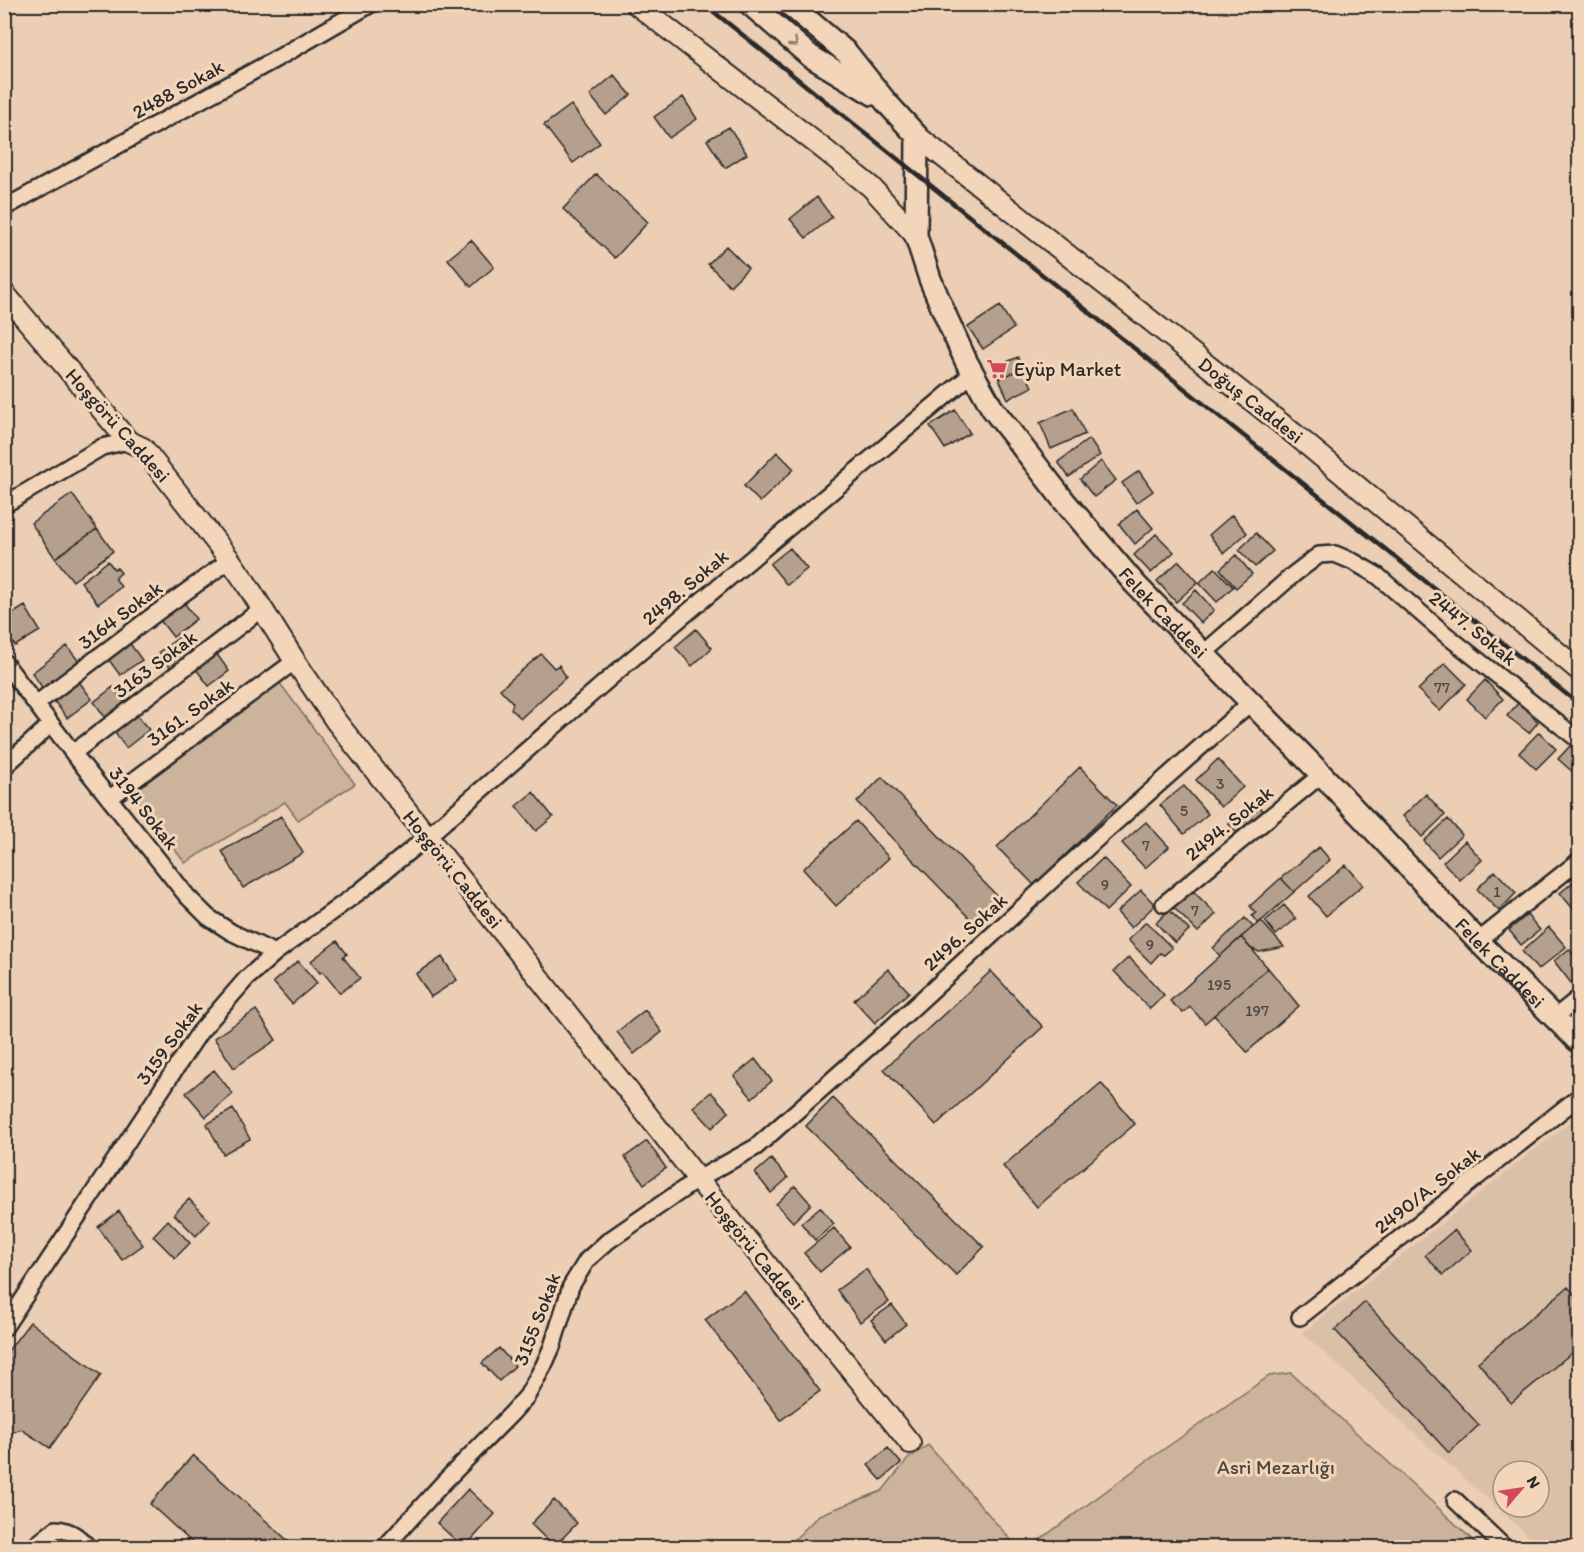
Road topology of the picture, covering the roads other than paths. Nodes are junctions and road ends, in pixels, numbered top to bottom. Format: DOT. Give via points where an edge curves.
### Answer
graph roads {
  1 [pos="371,4"];
  2 [pos="636,4"];
  3 [pos="750,4"];
  4 [pos="789,4"];
  5 [pos="886,102"];
  6 [pos="917,136"];
  7 [pos="4,208"];
  8 [pos="916,236"];
  9 [pos="4,293"];
  10 [pos="973,373"];
  11 [pos="128,441"];
  12 [pos="4,505"];
  13 [pos="230,560"];
  14 [pos="263,608"];
  15 [pos="1203,654"];
  16 [pos="295,661"];
  17 [pos="4,662"];
  18 [pos="1580,671"];
  19 [pos="1250,703"];
  20 [pos="36,704"];
  21 [pos="51,724"];
  22 [pos="1580,741"];
  23 [pos="73,753"];
  24 [pos="4,767"];
  25 [pos="1321,775"];
  26 [pos="110,798"];
  27 [pos="428,836"];
  28 [pos="1580,860"];
  29 [pos="1164,904"];
  30 [pos="1478,941"];
  31 [pos="275,953"];
  32 [pos="1580,997"];
  33 [pos="1554,1018"];
  34 [pos="1580,1043"];
  35 [pos="1580,1096"];
  36 [pos="698,1179"];
  37 [pos="1300,1317"];
  38 [pos="4,1328"];
  39 [pos="910,1443"];
  40 [pos="1455,1500"];
  41 [pos="33,1548"];
  42 [pos="89,1548"];
  43 [pos="384,1548"];
  44 [pos="1505,1548"];
  1 -- 7 [label="street, 2488 Sokak"];
  2 -- 8 [label="street" via="872,188"];
  3 -- 5 [label="main road, one-way" via="810,56"];
  4 -- 5 [label="main road" via="847,53"];
  5 -- 6 [label="main road"];
  6 -- 8 [label="main road, Felek Caddesi"];
  6 -- 18 [label="street, Doğuş Caddesi" via="1293,432"];
  8 -- 10 [label="main road, Felek Caddesi" via="930,279"];
  9 -- 11 [label="street, Hoşgörü Caddesi"];
  10 -- 15 [label="main road, Felek Caddesi" via="992,408 1065,502 1135,584"];
  10 -- 27 [label="street, 2498. Sokak"];
  11 -- 12 [label="street" via="102,447"];
  11 -- 13 [label="street, Hoşgörü Caddesi" via="144,448"];
  13 -- 14 [label="street, Hoşgörü Caddesi"];
  13 -- 20 [label="street, 3164 Sokak"];
  14 -- 16 [label="street, Hoşgörü Caddesi"];
  14 -- 23 [label="street, 3163 Sokak"];
  15 -- 19 [label="main road, Felek Caddesi"];
  15 -- 22 [label="street, 2447. Sokak" via="1319,555 1335,554 1378,576"];
  16 -- 26 [label="street, 3161. Sokak"];
  16 -- 27 [label="street, Hoşgörü Caddesi" via="335,720"];
  17 -- 20 [label="street, 3194 Sokak"];
  19 -- 25 [label="main road, Felek Caddesi"];
  19 -- 36 [label="street, 2496. Sokak" via="756,1147"];
  20 -- 21 [label="street, 3194 Sokak"];
  21 -- 23 [label="street, 3194 Sokak"];
  21 -- 24 [label="street"];
  23 -- 26 [label="street, 3194 Sokak"];
  25 -- 29 [label="street, 2494. Sokak"];
  25 -- 30 [label="main road, Felek Caddesi"];
  26 -- 31 [label="street, 3194 Sokak" via="207,917"];
  27 -- 31 [label="street, 3159 Sokak"];
  27 -- 36 [label="street, Hoşgörü Caddesi"];
  28 -- 30 [label="street"];
  30 -- 33 [label="main road, Felek Caddesi"];
  31 -- 38 [label="street, 3159 Sokak" via="246,979 199,1033"];
  32 -- 33 [label="street"];
  33 -- 34 [label="main road, Felek Caddesi"];
  35 -- 37 [label="street, 2490/A. Sokak"];
  36 -- 39 [label="street, Hoşgörü Caddesi"];
  36 -- 43 [label="street, 3155 Sokak" via="587,1260 571,1286 552,1347 526,1396"];
  40 -- 44 [label="street"];
  41 -- 42 [label="street" via="56,1529 65,1529 79,1536"];
}
